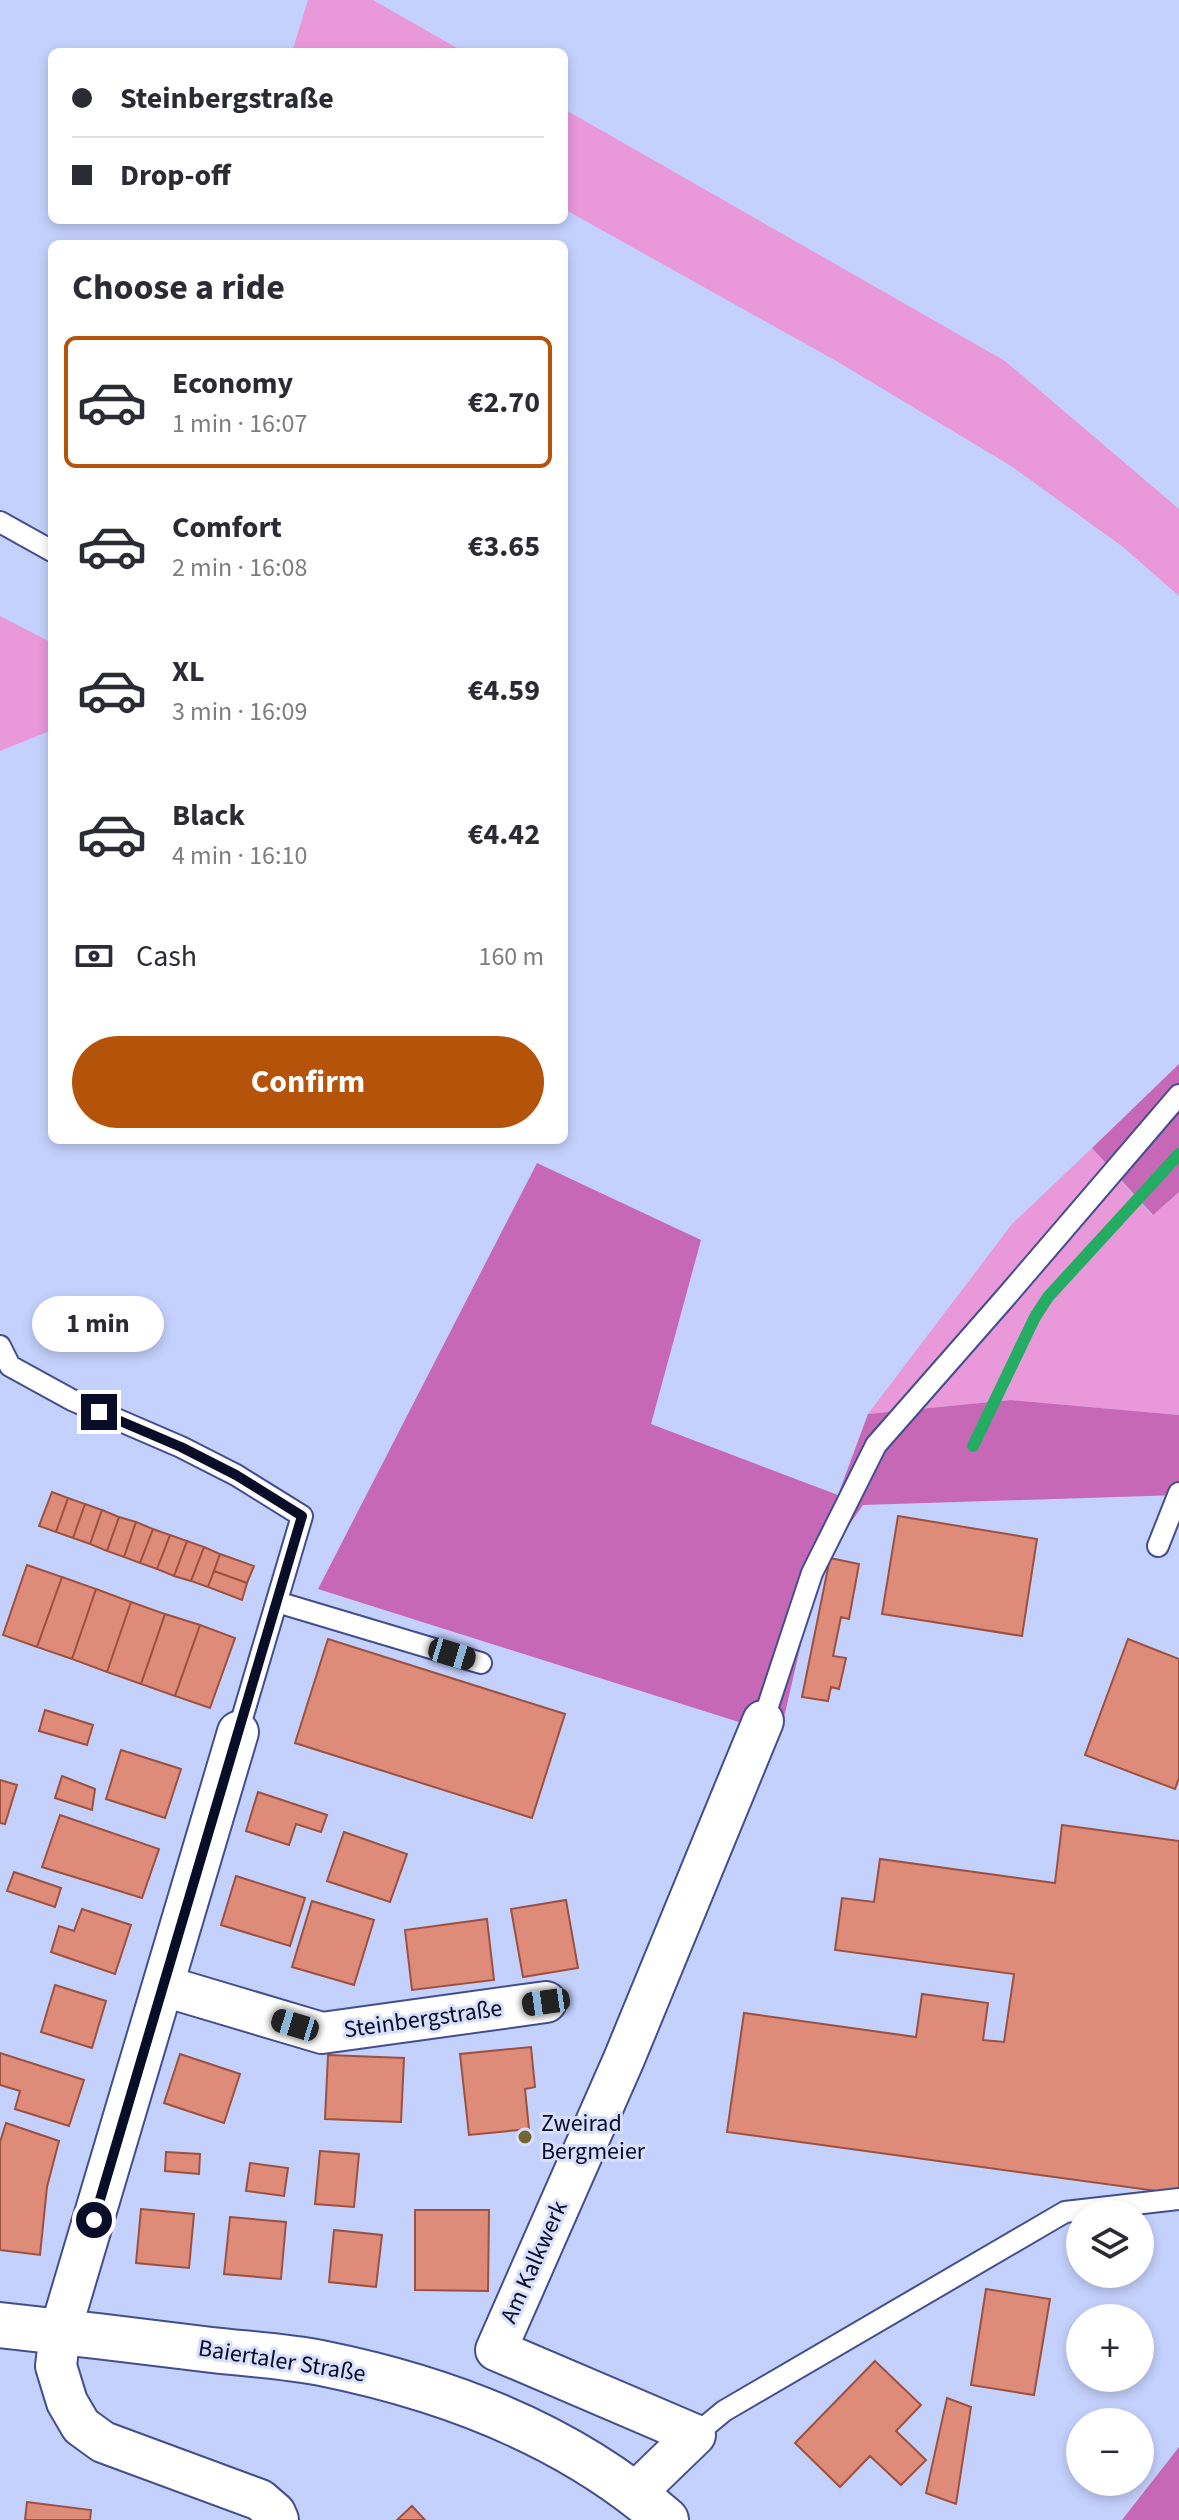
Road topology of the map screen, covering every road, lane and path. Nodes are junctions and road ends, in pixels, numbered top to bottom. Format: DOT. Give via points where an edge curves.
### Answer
graph roads {
  1 [pos="0,522"];
  2 [pos="48,549"];
  3 [pos="1179,1095"];
  4 [pos="0,1346"];
  5 [pos="1179,1493"];
  6 [pos="1158,1546"];
  7 [pos="277,1602"];
  8 [pos="481,1663"];
  9 [pos="763,1721"];
  10 [pos="238,1732"];
  11 [pos="164,1986"];
  12 [pos="546,2002"];
  13 [pos="1179,2199"];
  14 [pos="0,2325"];
  15 [pos="60,2332"];
  16 [pos="695,2435"];
  17 [pos="651,2506"];
  18 [pos="278,2520"];
  1 -- 2 [label="lane"];
  3 -- 9 [label="lane" via="876,1445 812,1573"];
  4 -- 7 [label="lane" via="10,1366 236,1475 302,1516"];
  5 -- 6 [label="lane"];
  7 -- 8 [label="lane"];
  7 -- 10 [label="lane"];
  9 -- 16 [label="street, Am Kalkwerk" via="624,2059 496,2350"];
  10 -- 11 [label="street"];
  11 -- 12 [label="street, Steinbergstraße" via="322,2033"];
  11 -- 15 [label="street"];
  13 -- 16 [label="lane" via="1065,2212 724,2411"];
  14 -- 15 [label="main road, Baiertaler Straße"];
  15 -- 17 [label="main road, Baiertaler Straße" via="318,2362 392,2379 458,2399 516,2425 576,2455"];
  15 -- 18 [label="street" via="56,2366 81,2426 103,2442 260,2500"];
  16 -- 17 [label="street"];
}
